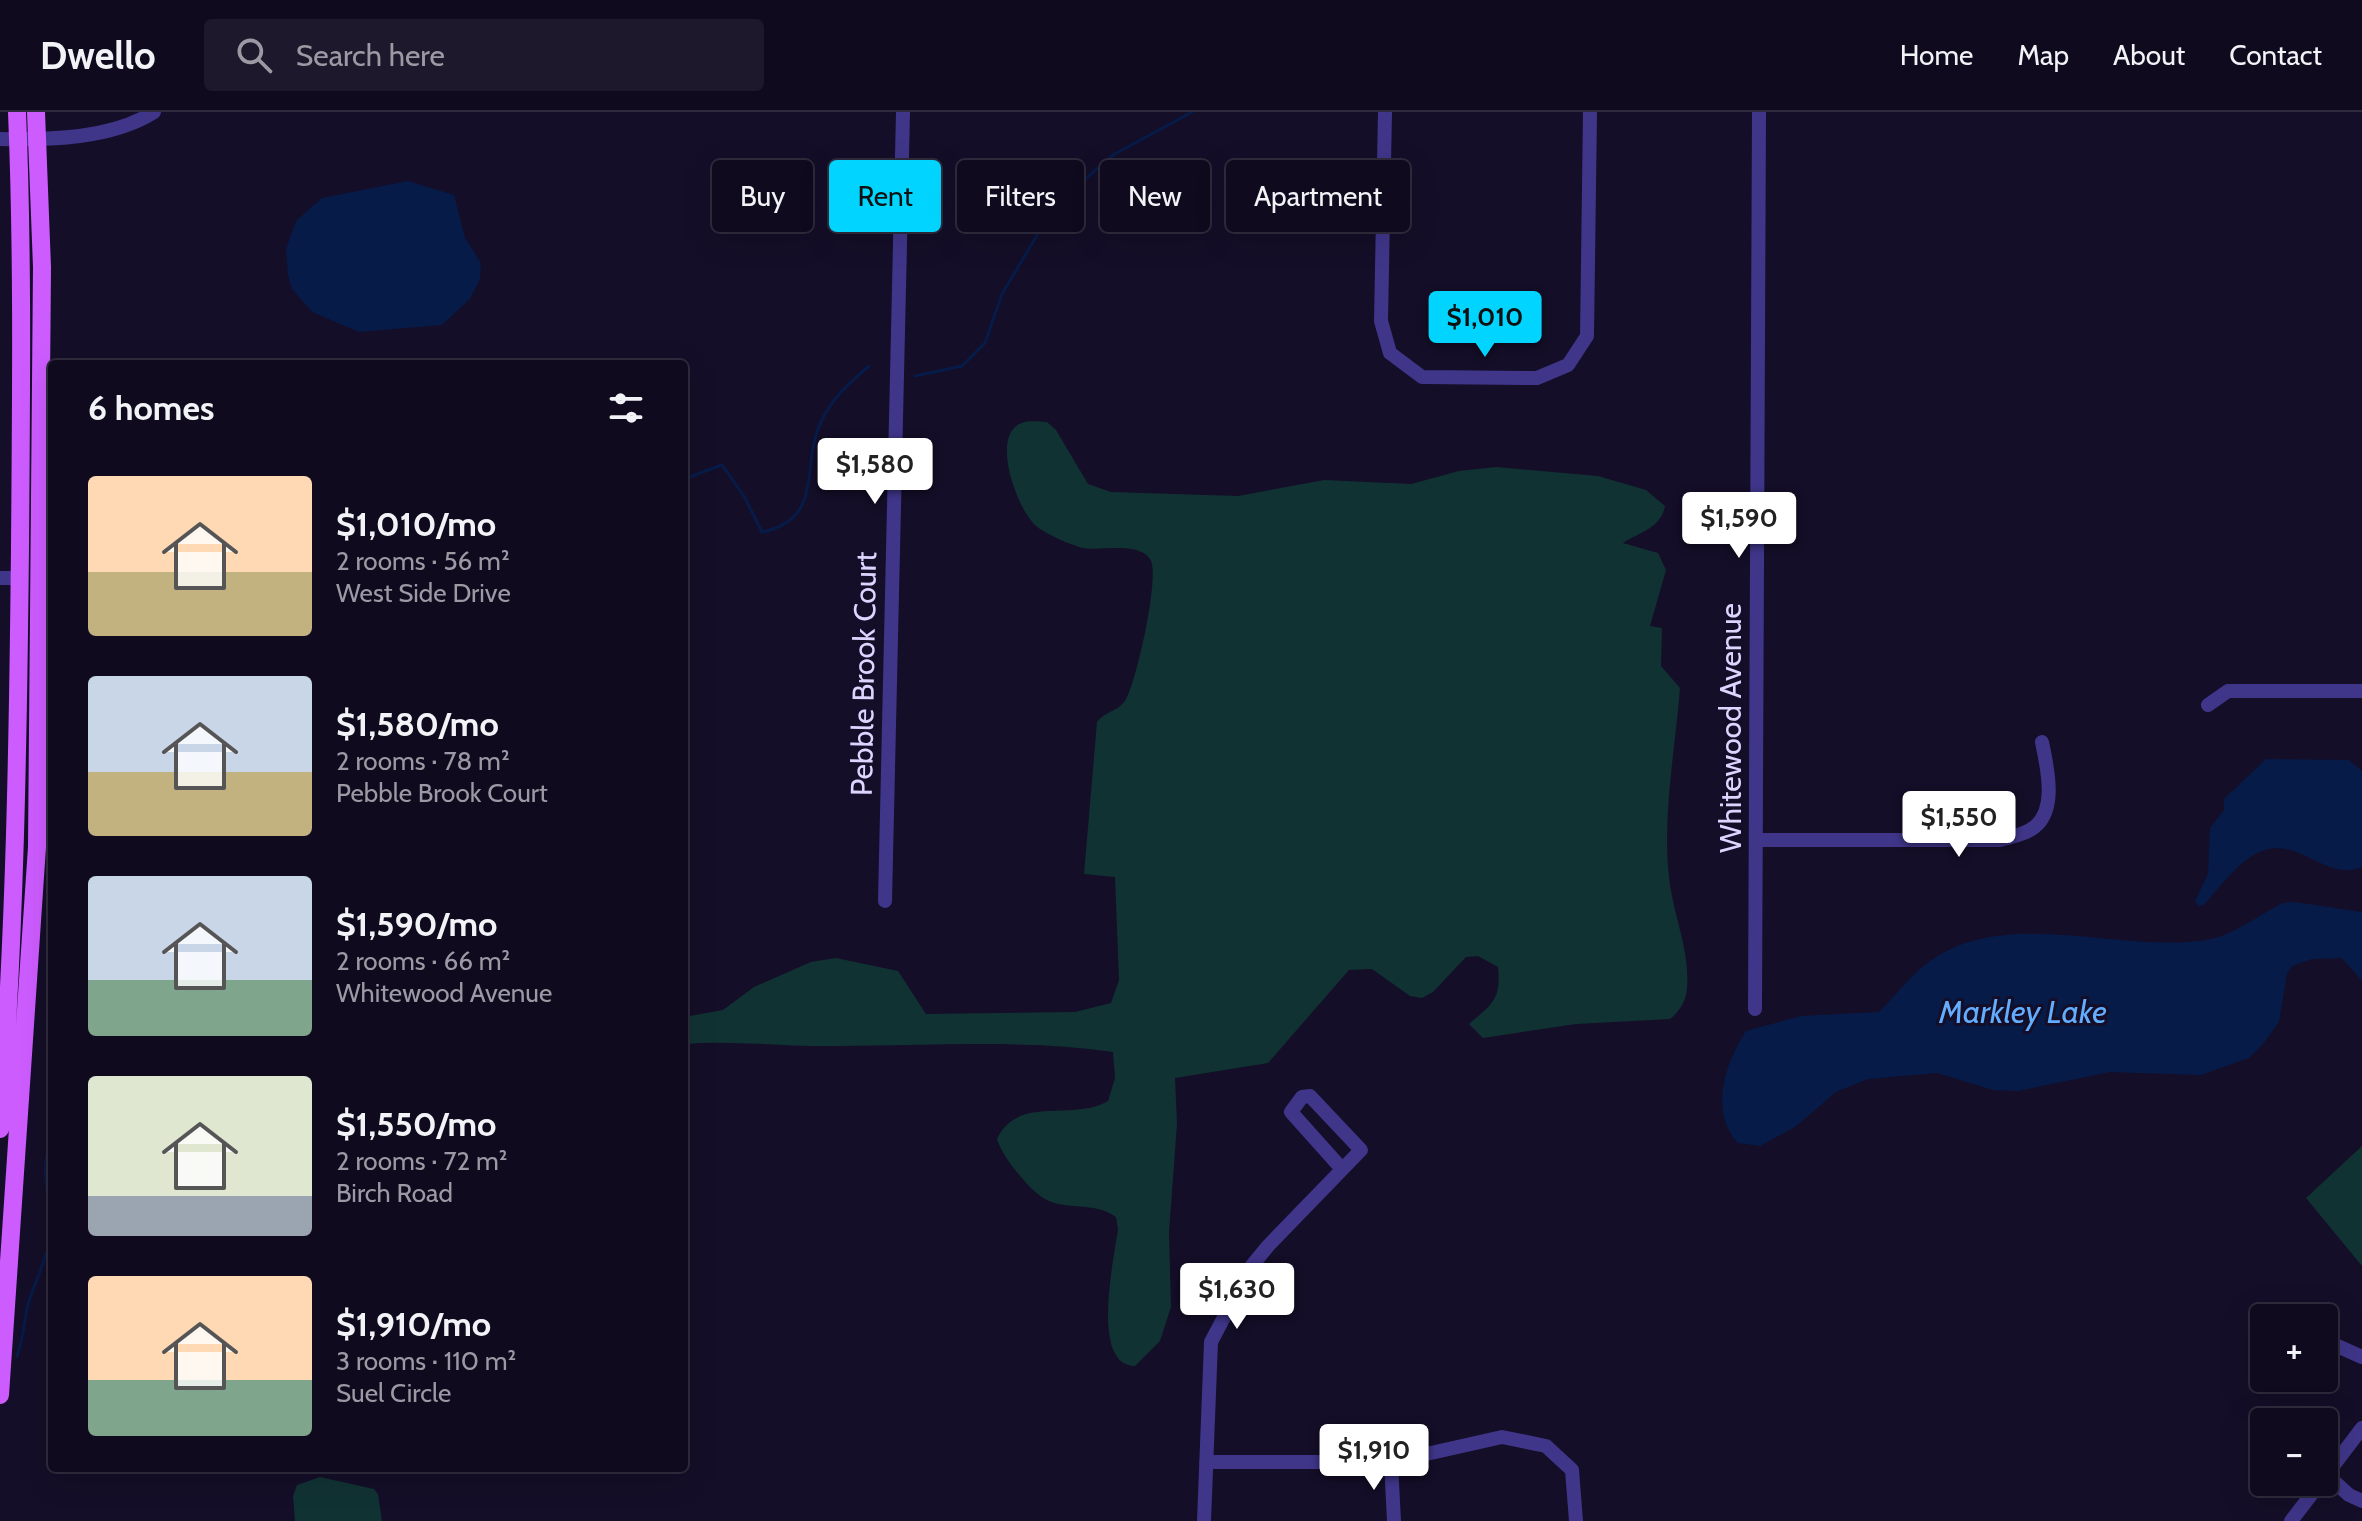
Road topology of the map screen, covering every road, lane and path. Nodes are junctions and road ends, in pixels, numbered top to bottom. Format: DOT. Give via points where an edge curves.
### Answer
graph roads {
  1 [pos="17,112"];
  2 [pos="36,112"];
  3 [pos="154,112"];
  4 [pos="903,112"];
  5 [pos="1385,112"];
  6 [pos="1590,112"];
  7 [pos="1759,112"];
  8 [pos="18,139"];
  9 [pos="0,578"];
  10 [pos="19,578"];
  11 [pos="2362,691"];
  12 [pos="2208,705"];
  13 [pos="2042,742"];
  14 [pos="1757,840"];
  15 [pos="885,901"];
  16 [pos="1755,1009"];
  17 [pos="3,1038"];
  18 [pos="26,1039"];
  19 [pos="0,1129"];
  20 [pos="1342,1169"];
  21 [pos="2338,1346"];
  22 [pos="2362,1357"];
  23 [pos="0,1395"];
  24 [pos="2362,1428"];
  25 [pos="2338,1460"];
  26 [pos="1206,1462"];
  27 [pos="1391,1462"];
  28 [pos="2338,1488"];
  29 [pos="2310,1496"];
  30 [pos="2362,1501"];
  31 [pos="1204,1521"];
  32 [pos="1394,1521"];
  33 [pos="1576,1521"];
  34 [pos="2291,1521"];
  1 -- 8 [label="main road"];
  2 -- 8 [label="main road"];
  3 -- 8 [label="street" via="87,135"];
  4 -- 15 [label="street, Pebble Brook Court"];
  5 -- 6 [label="street" via="1381,321 1390,353 1422,377 1537,378 1568,365 1587,336"];
  7 -- 14 [label="street, Whitewood Avenue"];
  8 -- 10 [label="main road"];
  8 -- 18 [label="main road" via="42,267 37,847"];
  9 -- 10 [label="street"];
  10 -- 17 [label="main road" via="15,865"];
  11 -- 12 [label="street" via="2228,691"];
  13 -- 14 [label="street" via="2049,780 2046,810 2033,829 2000,840"];
  14 -- 16 [label="street, Whitewood Avenue"];
  17 -- 18 [label="street"];
  17 -- 19 [label="main road"];
  18 -- 23 [label="main road"];
  20 -- 20 [label="street" via="1291,1112 1302,1097 1310,1096 1361,1150"];
  20 -- 26 [label="street" via="1250,1268 1211,1342"];
  21 -- 22 [label="street"];
  24 -- 25 [label="street"];
  26 -- 27 [label="street"];
  26 -- 31 [label="street"];
  27 -- 32 [label="street"];
  27 -- 33 [label="street" via="1502,1437 1546,1446 1572,1470"];
  28 -- 30 [label="street"];
  29 -- 34 [label="street"];
}
